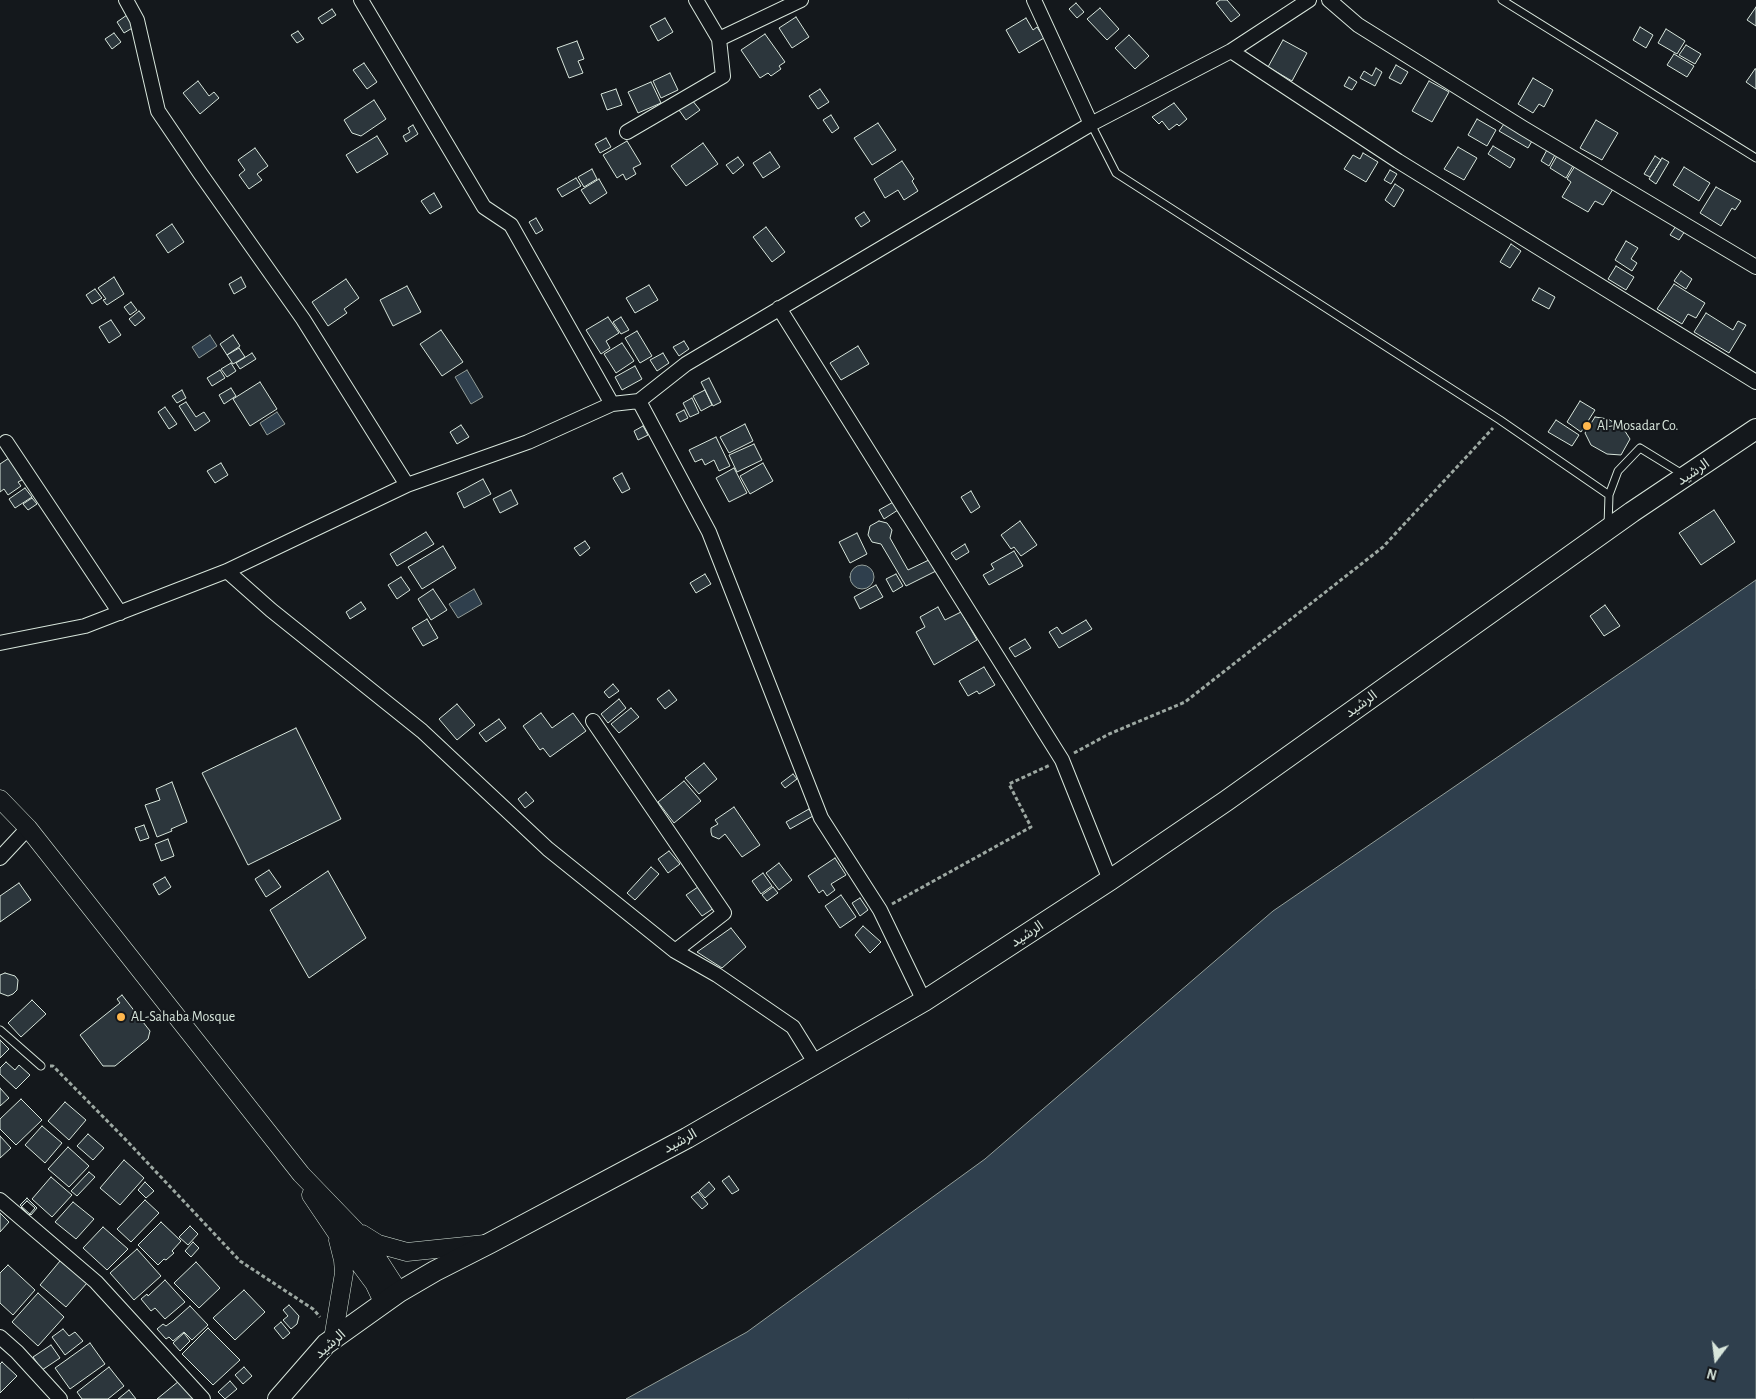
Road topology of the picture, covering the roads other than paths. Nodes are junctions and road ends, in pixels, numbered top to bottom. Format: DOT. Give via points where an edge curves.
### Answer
graph roads {
  1 [pos="126,0"];
  2 [pos="361,0"];
  3 [pos="696,0"];
  4 [pos="801,0"];
  5 [pos="1034,0"];
  6 [pos="1309,0"];
  7 [pos="1329,0"];
  8 [pos="1502,0"];
  9 [pos="719,39"];
  10 [pos="1230,51"];
  11 [pos="1091,124"];
  12 [pos="627,132"];
  13 [pos="1756,158"];
  14 [pos="1756,267"];
  15 [pos="779,308"];
  16 [pos="1756,382"];
  17 [pos="639,401"];
  18 [pos="612,404"];
  19 [pos="1756,430"];
  20 [pos="6,442"];
  21 [pos="1686,476"];
  22 [pos="407,485"];
  23 [pos="1609,495"];
  24 [pos="1608,529"];
  25 [pos="227,571"];
  26 [pos="120,613"];
  27 [pos="0,643"];
  28 [pos="593,722"];
  29 [pos="0,799"];
  30 [pos="28,828"];
  31 [pos="0,858"];
  32 [pos="1110,880"];
  33 [pos="675,951"];
  34 [pos="924,1001"];
  35 [pos="0,1030"];
  36 [pos="816,1064"];
  37 [pos="41,1066"];
  38 [pos="301,1174"];
  39 [pos="0,1200"];
  40 [pos="355,1230"];
  41 [pos="336,1232"];
  42 [pos="490,1243"];
  43 [pos="391,1297"];
  44 [pos="0,1337"];
  45 [pos="329,1341"];
  46 [pos="60,1399"];
  47 [pos="203,1399"];
  48 [pos="278,1399"];
  1 -- 22 [label="street" via="137,20 158,111 303,320"];
  2 -- 18 [label="street" via="484,207 511,225"];
  3 -- 9 [label="street"];
  4 -- 9 [label="street"];
  5 -- 11 [label="street"];
  6 -- 10 [label="street"];
  7 -- 14 [label="street" via="1358,25"];
  8 -- 13 [label="lane"];
  9 -- 12 [label="street" via="724,76"];
  10 -- 11 [label="street"];
  10 -- 16 [label="street" via="1398,160"];
  11 -- 15 [label="street"];
  11 -- 23 [label="lane" via="1116,174 1500,420"];
  15 -- 17 [label="street" via="686,364"];
  15 -- 32 [label="street" via="1062,760"];
  17 -- 18 [label="street"];
  17 -- 34 [label="street" via="709,532 821,818 880,910"];
  18 -- 22 [label="street" via="528,442"];
  19 -- 21 [label="main road, الرشيد"];
  20 -- 26 [label="street"];
  21 -- 23 [label="lane" via="1640,448 1618,471"];
  21 -- 24 [label="main road, الرشيد"];
  22 -- 25 [label="street"];
  23 -- 24 [label="lane"];
  24 -- 32 [label="main road, الرشيد"];
  25 -- 26 [label="street"];
  25 -- 33 [label="street" via="422,731 548,849"];
  26 -- 27 [label="street" via="85,626"];
  28 -- 33 [label="street" via="724,913"];
  29 -- 30 [label="street"];
  30 -- 31 [label="street"];
  30 -- 38 [label="street"];
  32 -- 34 [label="main road, الرشيد"];
  33 -- 36 [label="street" via="794,1027"];
  34 -- 36 [label="main road, الرشيد"];
  35 -- 37 [label="lane"];
  36 -- 42 [label="main road, الرشيد" via="687,1138"];
  38 -- 40 [label="street"];
  38 -- 41 [label="street" via="312,1199"];
  39 -- 47 [label="street" via="96,1282"];
  40 -- 42 [label="street" via="378,1244 407,1252"];
  40 -- 43 [label="street" via="379,1261"];
  41 -- 43 [label="street" via="374,1283"];
  41 -- 45 [label="street" via="344,1273"];
  42 -- 43 [label="main road, الرشيد"];
  43 -- 45 [label="main road, الرشيد"];
  44 -- 46 [label="street"];
  45 -- 48 [label="main road, الرشيد"];
}
